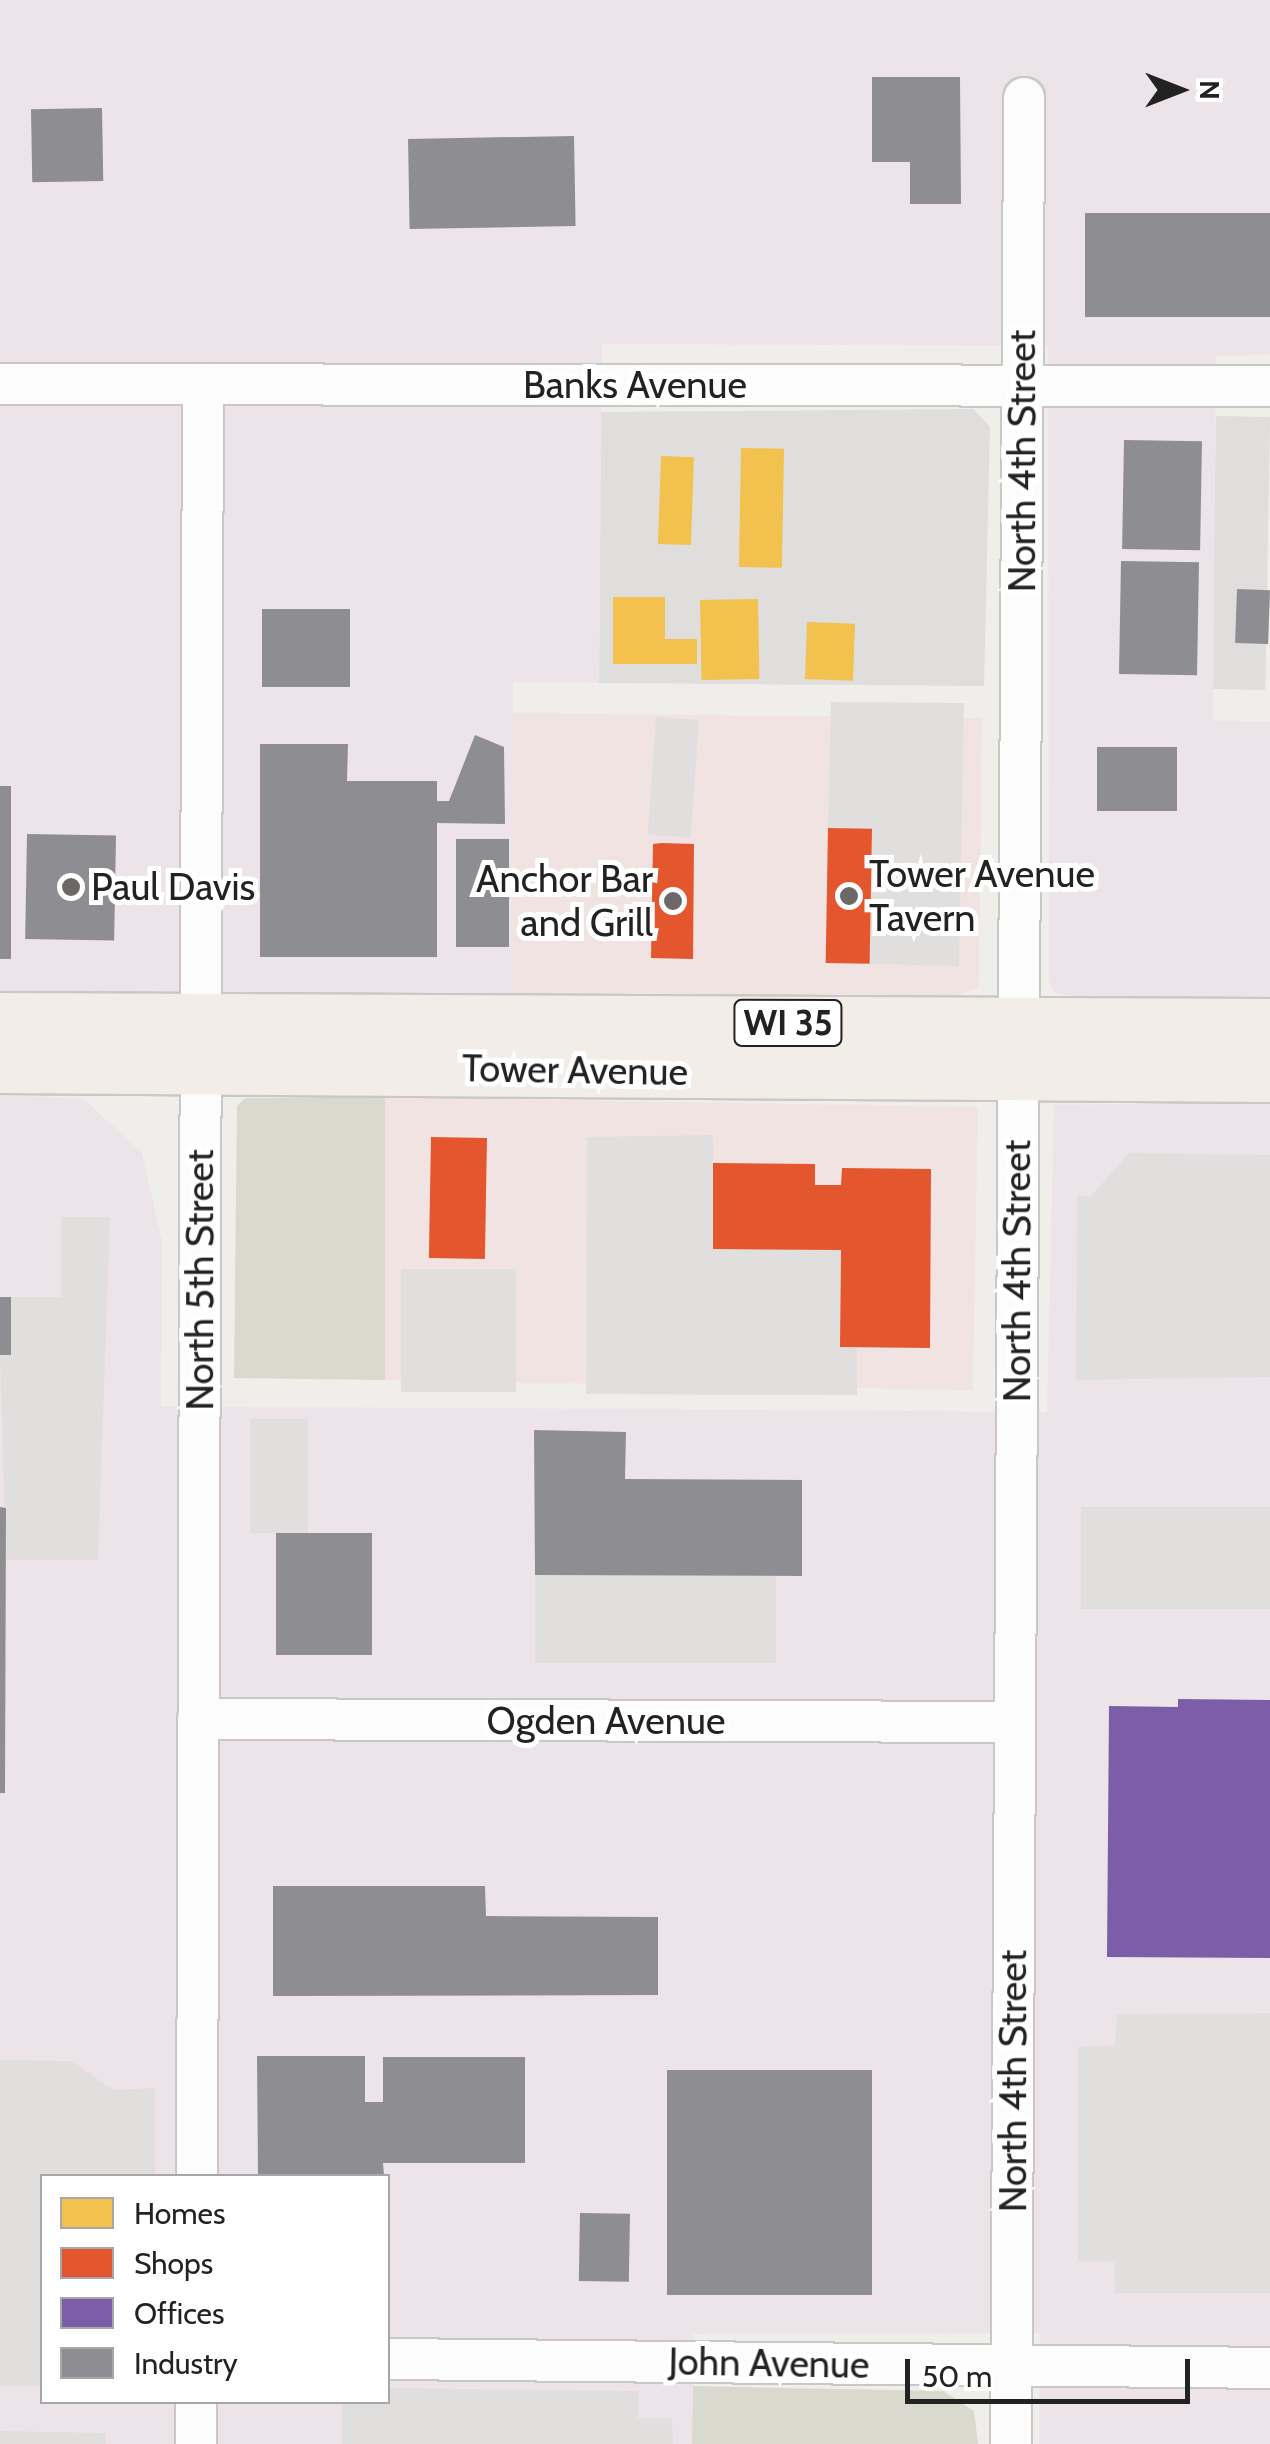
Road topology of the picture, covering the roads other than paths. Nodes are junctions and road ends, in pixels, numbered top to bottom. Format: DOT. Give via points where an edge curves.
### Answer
graph roads {
  1 [pos="1024,98"];
  2 [pos="0,384"];
  3 [pos="203,384"];
  4 [pos="1270,386"];
  5 [pos="1022,387"];
  6 [pos="0,1020"];
  7 [pos="1270,1026"];
  8 [pos="201,1043"];
  9 [pos="1018,1049"];
  10 [pos="0,1065"];
  11 [pos="1270,1074"];
  12 [pos="198,1719"];
  13 [pos="1014,1722"];
  14 [pos="196,2174"];
  15 [pos="390,2359"];
  16 [pos="1011,2366"];
  17 [pos="1270,2368"];
  18 [pos="196,2404"];
  19 [pos="196,2444"];
  20 [pos="1011,2444"];
  1 -- 5 [label="street, North 4th Street"];
  2 -- 3 [label="street, Banks Avenue"];
  3 -- 5 [label="street, Banks Avenue"];
  3 -- 8 [label="street, North 5th Street"];
  4 -- 5 [label="street, Banks Avenue"];
  5 -- 9 [label="street, North 4th Street"];
  6 -- 8 [label="main road, Tower Avenue / WI 35"];
  7 -- 9 [label="main road, Tower Avenue / WI 35"];
  8 -- 9 [label="main road, Tower Avenue / WI 35"];
  8 -- 10 [label="main road, Tower Avenue / WI 35"];
  8 -- 12 [label="street, North 5th Street"];
  9 -- 11 [label="main road, Tower Avenue / WI 35"];
  9 -- 13 [label="street, North 4th Street"];
  12 -- 13 [label="street, Ogden Avenue"];
  12 -- 14 [label="street, North 5th Street"];
  13 -- 16 [label="street, North 4th Street"];
  15 -- 16 [label="street, John Avenue"];
  16 -- 17 [label="street, John Avenue"];
  16 -- 20 [label="street, North 4th Street"];
  18 -- 19 [label="street"];
}
